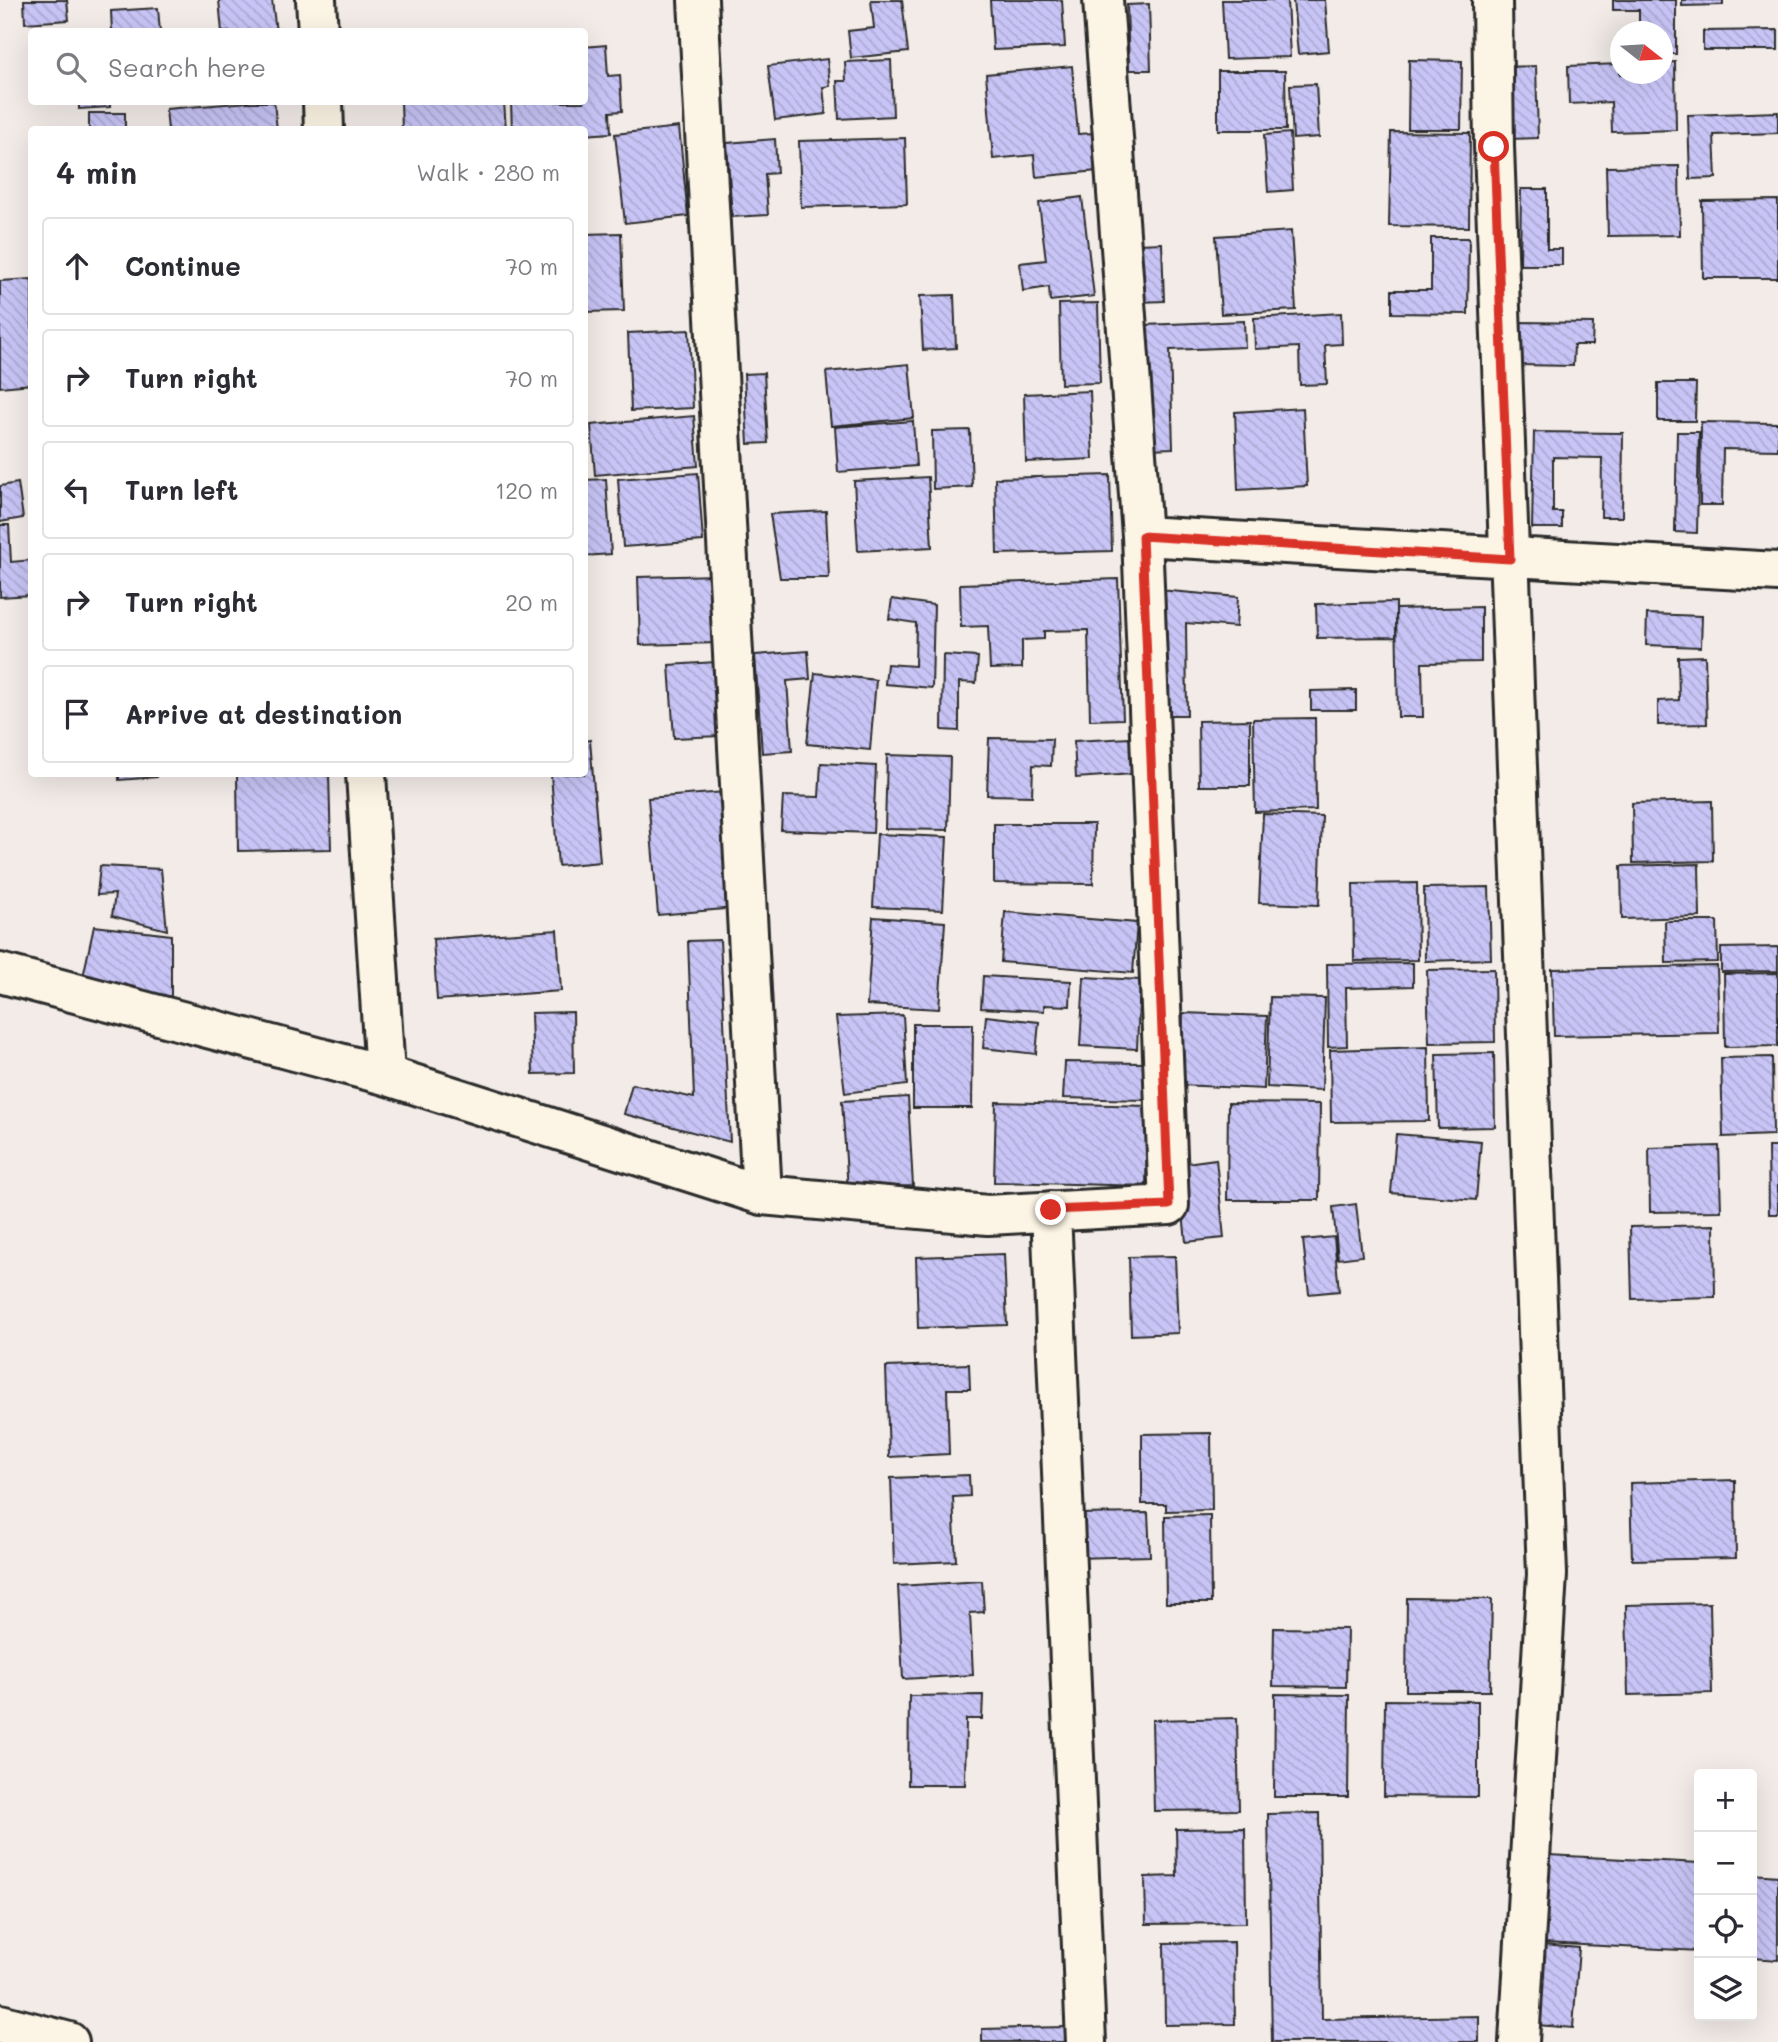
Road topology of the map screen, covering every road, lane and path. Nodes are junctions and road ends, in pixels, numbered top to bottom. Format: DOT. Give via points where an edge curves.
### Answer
graph roads {
  1 [pos="316,0"];
  2 [pos="698,0"];
  3 [pos="1103,0"];
  4 [pos="1492,0"];
  5 [pos="318,28"];
  6 [pos="323,105"];
  7 [pos="324,126"];
  8 [pos="1142,536"];
  9 [pos="1510,559"];
  10 [pos="1778,572"];
  11 [pos="366,777"];
  12 [pos="0,973"];
  13 [pos="385,1075"];
  14 [pos="762,1195"];
  15 [pos="1051,1210"];
  16 [pos="0,2024"];
  17 [pos="69,2042"];
  18 [pos="1086,2042"];
  19 [pos="1519,2042"];
  1 -- 5 [label="street"];
  2 -- 14 [label="street"];
  3 -- 8 [label="street"];
  4 -- 9 [label="street"];
  6 -- 7 [label="street"];
  8 -- 9 [label="street"];
  8 -- 15 [label="street" via="1169,1205"];
  9 -- 10 [label="street"];
  9 -- 19 [label="street" via="1547,1574"];
  11 -- 13 [label="street"];
  12 -- 13 [label="street"];
  13 -- 14 [label="street"];
  14 -- 15 [label="street" via="988,1215"];
  15 -- 18 [label="street"];
  16 -- 17 [label="street"];
}
